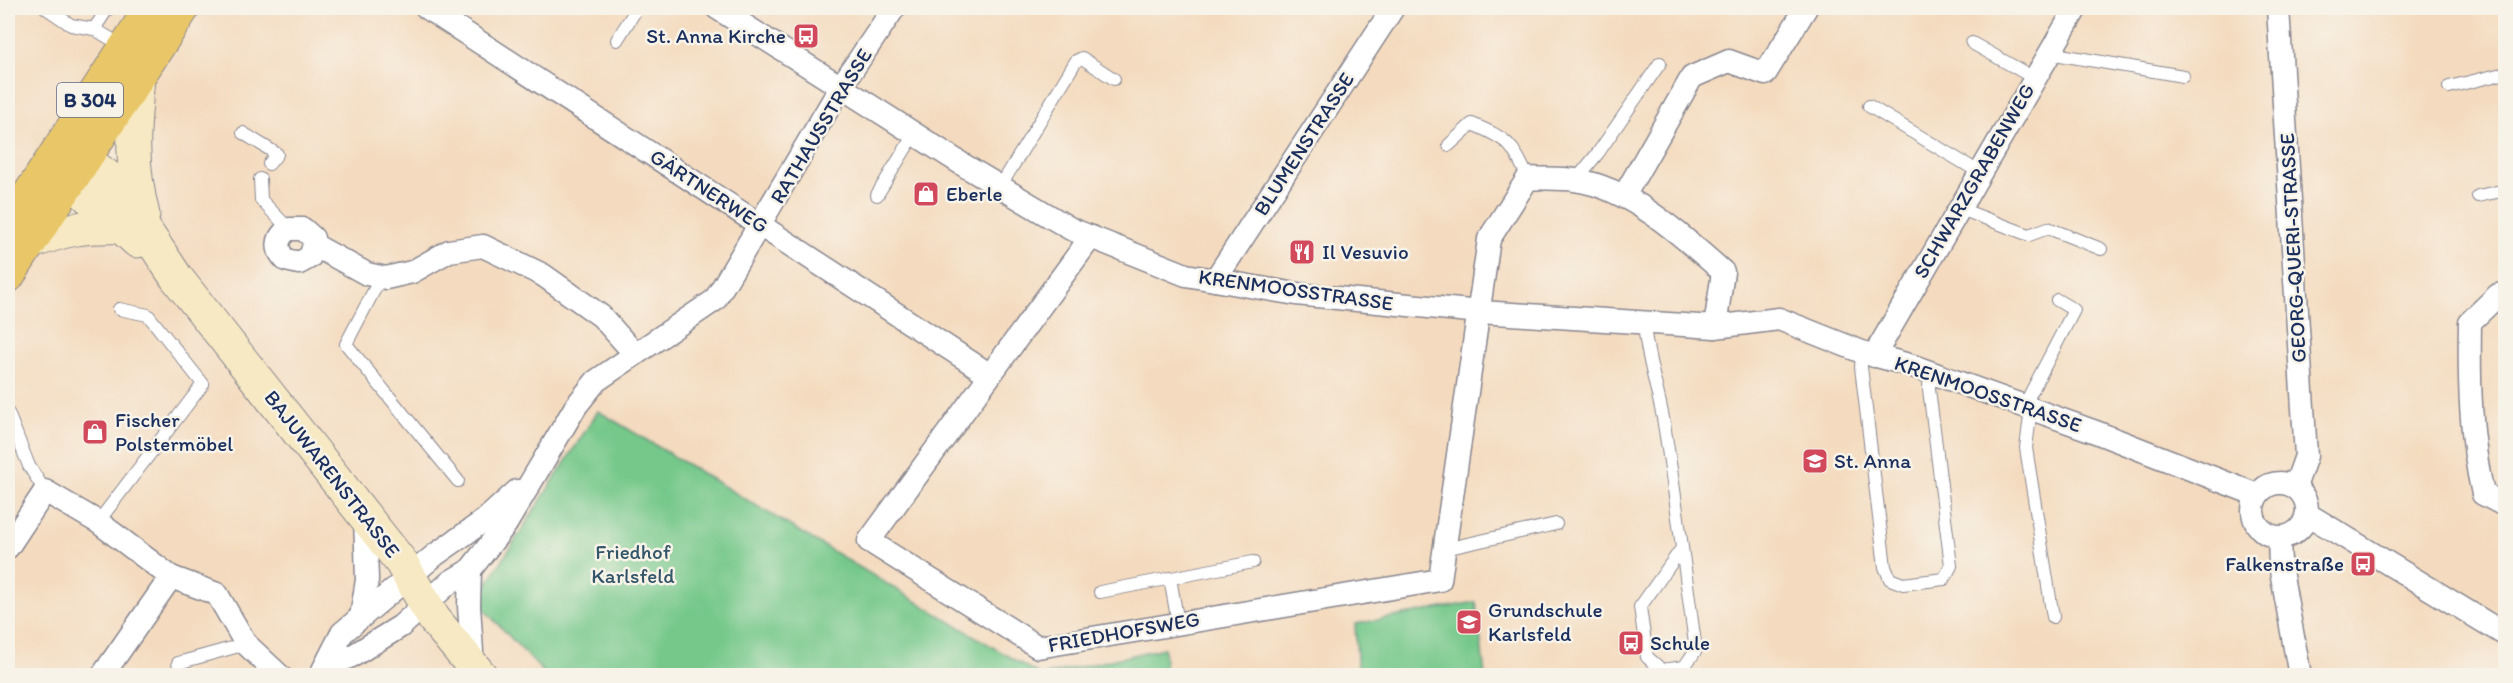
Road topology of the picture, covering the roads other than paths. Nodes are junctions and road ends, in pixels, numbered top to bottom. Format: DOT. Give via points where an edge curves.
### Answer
graph roads {
  1 [pos="46,8"];
  2 [pos="108,8"];
  3 [pos="151,8"];
  4 [pos="183,8"];
  5 [pos="427,8"];
  6 [pos="637,8"];
  7 [pos="717,8"];
  8 [pos="894,8"];
  9 [pos="1394,8"];
  10 [pos="1806,8"];
  11 [pos="2076,8"];
  12 [pos="2278,8"];
  13 [pos="94,29"];
  14 [pos="617,40"];
  15 [pos="1972,43"];
  16 [pos="125,47"];
  17 [pos="2049,53"];
  18 [pos="1660,63"];
  19 [pos="2505,73"];
  20 [pos="2183,76"];
  21 [pos="138,78"];
  22 [pos="2034,78"];
  23 [pos="1114,79"];
  24 [pos="842,85"];
  25 [pos="2448,87"];
  26 [pos="1869,106"];
  27 [pos="243,133"];
  28 [pos="915,133"];
  29 [pos="1449,145"];
  30 [pos="70,164"];
  31 [pos="269,164"];
  32 [pos="1979,172"];
  33 [pos="1528,178"];
  34 [pos="260,179"];
  35 [pos="1576,180"];
  36 [pos="1000,187"];
  37 [pos="2505,190"];
  38 [pos="877,195"];
  39 [pos="1623,196"];
  40 [pos="2478,196"];
  41 [pos="1958,208"];
  42 [pos="761,225"];
  43 [pos="134,228"];
  44 [pos="289,229"];
  45 [pos="18,235"];
  46 [pos="1092,237"];
  47 [pos="314,245"];
  48 [pos="2101,249"];
  49 [pos="8,276"];
  50 [pos="381,277"];
  51 [pos="1215,280"];
  52 [pos="2505,294"];
  53 [pos="2057,300"];
  54 [pos="119,309"];
  55 [pos="1480,312"];
  56 [pos="1644,323"];
  57 [pos="1715,327"];
  58 [pos="635,354"];
  59 [pos="1868,354"];
  60 [pos="1930,372"];
  61 [pos="990,375"];
  62 [pos="2027,407"];
  63 [pos="8,413"];
  64 [pos="533,476"];
  65 [pos="458,481"];
  66 [pos="2295,487"];
  67 [pos="45,491"];
  68 [pos="2257,495"];
  69 [pos="2505,506"];
  70 [pos="2307,514"];
  71 [pos="364,515"];
  72 [pos="98,522"];
  73 [pos="1556,524"];
  74 [pos="2279,538"];
  75 [pos="8,547"];
  76 [pos="1682,548"];
  77 [pos="1444,549"];
  78 [pos="1253,562"];
  79 [pos="470,570"];
  80 [pos="171,577"];
  81 [pos="1170,578"];
  82 [pos="418,590"];
  83 [pos="1100,592"];
  84 [pos="361,617"];
  85 [pos="2053,617"];
  86 [pos="1178,623"];
  87 [pos="2505,635"];
  88 [pos="246,644"];
  89 [pos="178,663"];
  90 [pos="323,671"];
  91 [pos="477,671"];
  92 [pos="102,675"];
  93 [pos="280,675"];
  94 [pos="2300,675"];
  1 -- 13 [label="lane" via="71,25"];
  2 -- 13 [label="lane"];
  3 -- 16 [label="main road, B 304"];
  4 -- 21 [label="main road, B 304"];
  5 -- 42 [label="street, GÄRTNERWEG"];
  6 -- 14 [label="lane"];
  7 -- 24 [label="street, KRENMOOSSTRASSE"];
  8 -- 24 [label="street, RATHAUSSTRASSE"];
  9 -- 51 [label="street, BLUMENSTRASSE"];
  10 -- 39 [label="street" via="1765,74 1729,61 1692,77"];
  11 -- 17 [label="street, SCHWARZGRABENWEG"];
  12 -- 66 [label="street, GEORG-QUERI-STRASSE" via="2306,456"];
  13 -- 16 [label="lane"];
  15 -- 22 [label="lane"];
  16 -- 30 [label="main road, B 304"];
  17 -- 20 [label="lane"];
  17 -- 22 [label="street, SCHWARZGRABENWEG"];
  18 -- 35 [label="lane"];
  19 -- 25 [label="lane"];
  21 -- 30 [label="main road, B 304"];
  21 -- 43 [label="main road" via="131,151"];
  22 -- 32 [label="street, SCHWARZGRABENWEG"];
  23 -- 36 [label="lane" via="1082,58 1076,61"];
  24 -- 28 [label="street, KRENMOOSSTRASSE"];
  24 -- 42 [label="street, RATHAUSSTRASSE"];
  26 -- 32 [label="lane"];
  27 -- 31 [label="lane" via="277,154"];
  28 -- 36 [label="street, KRENMOOSSTRASSE"];
  28 -- 38 [label="lane"];
  29 -- 33 [label="lane" via="1472,124 1498,134 1515,148"];
  30 -- 43 [label="main road, BAJUWARENSTRASSE" via="112,180"];
  30 -- 45 [label="main road, B 304"];
  32 -- 41 [label="street, SCHWARZGRABENWEG"];
  33 -- 35 [label="street"];
  33 -- 55 [label="street" via="1489,239"];
  34 -- 44 [label="lane" via="261,200"];
  35 -- 39 [label="street"];
  36 -- 46 [label="street, KRENMOOSSTRASSE"];
  37 -- 40 [label="lane"];
  39 -- 57 [label="street" via="1687,239 1723,273"];
  41 -- 48 [label="lane" via="2029,235 2048,228"];
  41 -- 59 [label="street, SCHWARZGRABENWEG"];
  42 -- 58 [label="street, RATHAUSSTRASSE" via="716,300"];
  42 -- 61 [label="street, GÄRTNERWEG"];
  43 -- 45 [label="main road" via="88,226"];
  43 -- 71 [label="main road, BAJUWARENSTRASSE"];
  44 -- 47 [label="street" via="309,232"];
  44 -- 47 [label="street" via="278,244 286,260 305,261"];
  45 -- 49 [label="main road, B 304"];
  46 -- 51 [label="street, KRENMOOSSTRASSE" via="1186,275"];
  46 -- 61 [label="street, FRIEDHOFSWEG"];
  47 -- 50 [label="street" via="367,274"];
  50 -- 58 [label="street" via="412,272 449,252 483,246 543,275 601,316"];
  50 -- 65 [label="lane" via="346,344"];
  51 -- 55 [label="street, KRENMOOSSTRASSE" via="1296,294"];
  52 -- 69 [label="street" via="2498,295 2470,322 2469,372 2476,462 2483,494"];
  53 -- 62 [label="lane" via="2074,310"];
  54 -- 72 [label="lane" via="148,315 203,384"];
  55 -- 56 [label="street, KRENMOOSSTRASSE"];
  55 -- 77 [label="street, FRIEDHOFSWEG"];
  56 -- 57 [label="street, KRENMOOSSTRASSE"];
  56 -- 76 [label="lane"];
  57 -- 59 [label="street, KRENMOOSSTRASSE" via="1779,319"];
  58 -- 64 [label="street, RATHAUSSTRASSE" via="596,381"];
  59 -- 60 [label="street, KRENMOOSSTRASSE"];
  59 -- 60 [label="lane" via="1861,368 1885,567 1890,579 1903,584 1944,579 1951,566"];
  60 -- 62 [label="street, KRENMOOSSTRASSE"];
  61 -- 86 [label="street, FRIEDHOFSWEG" via="869,541 1038,647"];
  62 -- 68 [label="street, KRENMOOSSTRASSE"];
  62 -- 85 [label="lane" via="2026,448"];
  63 -- 67 [label="lane" via="28,466"];
  64 -- 79 [label="street, RATHAUSSTRASSE" via="506,524"];
  64 -- 82 [label="street, RATHAUSSTRASSE"];
  66 -- 68 [label="street" via="2272,483"];
  66 -- 70 [label="street" via="2303,494"];
  67 -- 72 [label="street"];
  67 -- 75 [label="street"];
  68 -- 74 [label="street" via="2252,509 2256,523 2266,534"];
  70 -- 74 [label="street" via="2303,526 2294,534"];
  70 -- 87 [label="street"];
  71 -- 82 [label="main road, BAJUWARENSTRASSE"];
  71 -- 84 [label="street" via="367,580"];
  72 -- 80 [label="street"];
  73 -- 77 [label="lane"];
  74 -- 94 [label="street"];
  76 -- 76 [label="lane" via="1640,607 1647,657 1662,670 1684,667 1696,650"];
  77 -- 86 [label="street, FRIEDHOFSWEG" via="1440,580"];
  78 -- 81 [label="lane"];
  79 -- 82 [label="street, RATHAUSSTRASSE" via="450,582"];
  79 -- 91 [label="street" via="469,606"];
  80 -- 88 [label="street" via="217,594"];
  80 -- 92 [label="street"];
  81 -- 83 [label="lane"];
  81 -- 86 [label="lane"];
  82 -- 84 [label="street"];
  82 -- 90 [label="street" via="400,627"];
  82 -- 91 [label="main road, BAJUWARENSTRASSE" via="434,619"];
  84 -- 90 [label="street" via="342,633"];
  88 -- 89 [label="lane"];
  88 -- 93 [label="street"];
}
